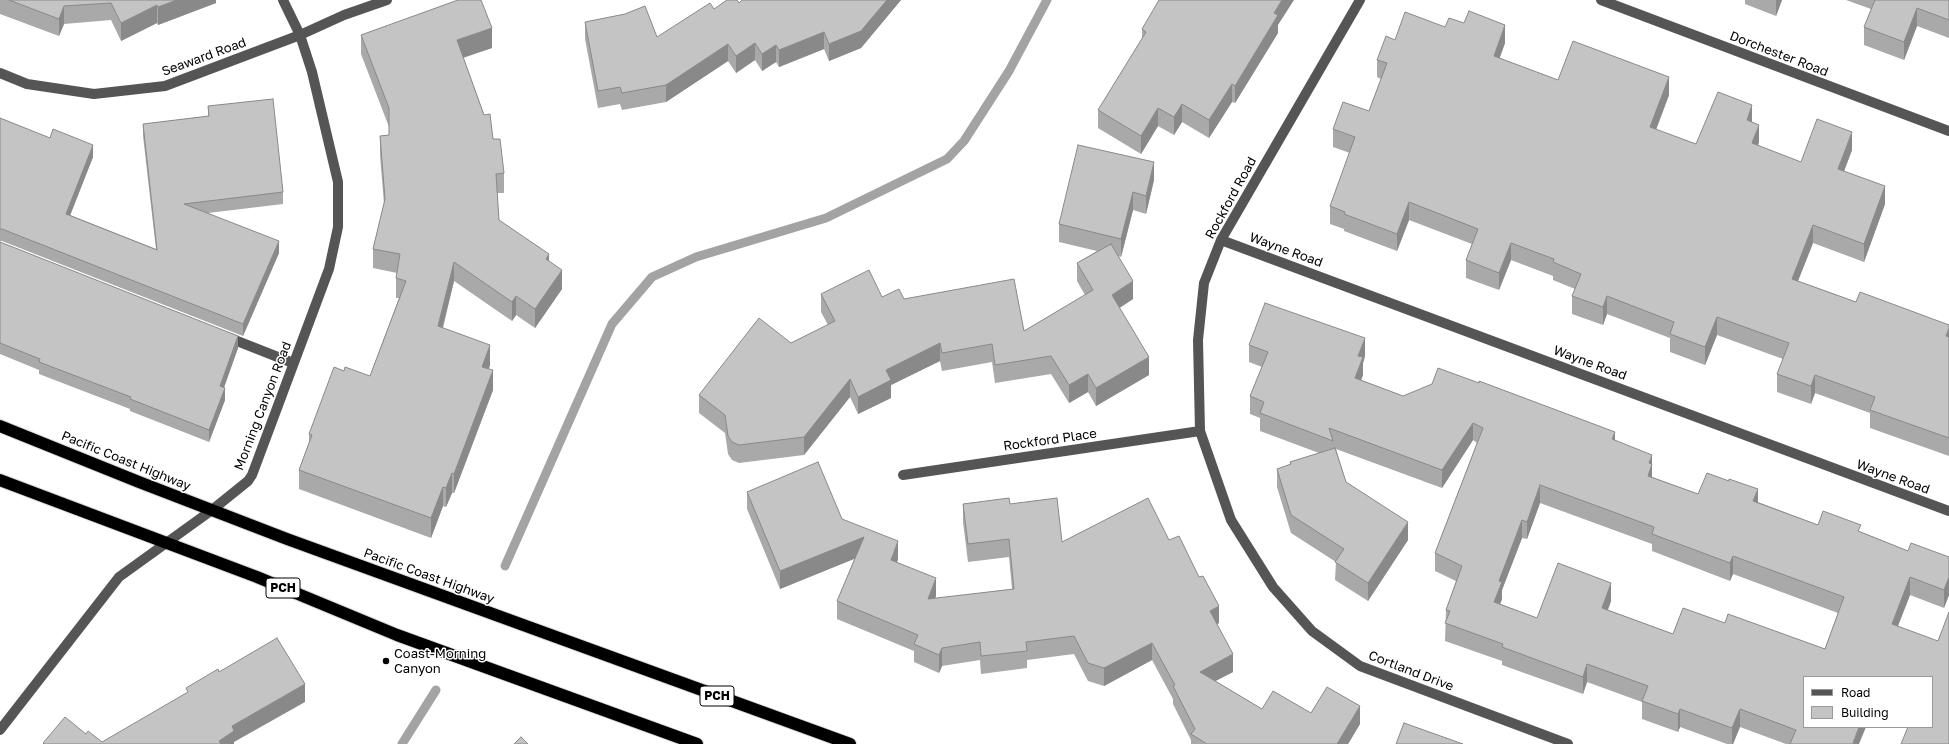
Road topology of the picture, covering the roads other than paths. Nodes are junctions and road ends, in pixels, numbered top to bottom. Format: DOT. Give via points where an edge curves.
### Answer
graph roads {
  1 [pos="283,0"];
  2 [pos="387,0"];
  3 [pos="1360,0"];
  4 [pos="1601,0"];
  5 [pos="300,35"];
  6 [pos="0,73"];
  7 [pos="1949,131"];
  8 [pos="1221,240"];
  9 [pos="219,334"];
  10 [pos="292,363"];
  11 [pos="0,426"];
  12 [pos="1200,431"];
  13 [pos="903,474"];
  14 [pos="0,480"];
  15 [pos="212,510"];
  16 [pos="1949,511"];
  17 [pos="167,543"];
  18 [pos="0,730"];
  19 [pos="697,744"];
  20 [pos="850,744"];
  21 [pos="1568,744"];
  1 -- 5 [label="street, Morning Canyon Road"];
  2 -- 5 [label="street, Seaward Road"];
  3 -- 8 [label="street, Rockford Road"];
  4 -- 7 [label="street, Dorchester Road"];
  5 -- 6 [label="street, Seaward Road" via="165,86 94,94 27,84"];
  5 -- 10 [label="street, Morning Canyon Road" via="312,72 338,182 338,227 328,270"];
  8 -- 12 [label="street, Rockford Road" via="1204,284 1202,298 1198,340"];
  8 -- 16 [label="street, Wayne Road"];
  9 -- 10 [label="street"];
  10 -- 15 [label="street, Morning Canyon Road" via="252,475"];
  11 -- 15 [label="highway, Pacific Coast Highway / PCH"];
  12 -- 13 [label="street, Rockford Place"];
  12 -- 21 [label="street, Cortland Drive" via="1232,520 1273,587 1312,631 1360,666"];
  14 -- 17 [label="highway, PCH"];
  15 -- 17 [label="street, Morning Canyon Road"];
  15 -- 20 [label="highway, Pacific Coast Highway / PCH"];
  17 -- 18 [label="street, Morning Canyon Road" via="119,577"];
  17 -- 19 [label="highway, PCH" via="397,635"];
}
